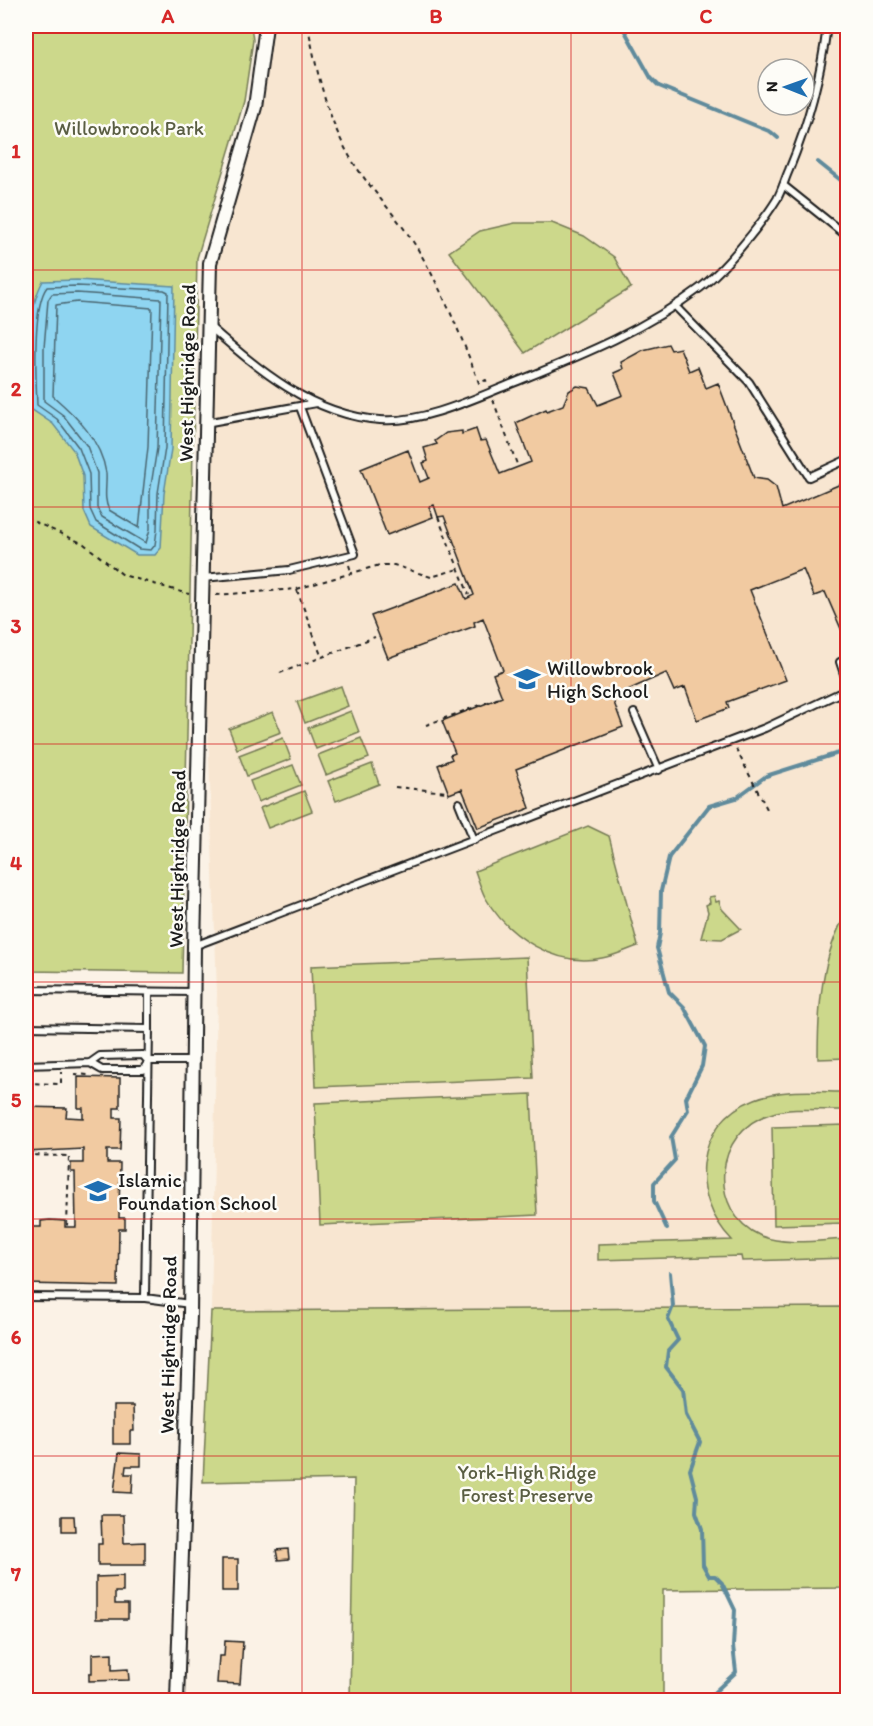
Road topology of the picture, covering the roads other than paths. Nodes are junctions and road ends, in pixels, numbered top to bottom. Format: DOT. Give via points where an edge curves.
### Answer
graph roads {
  1 [pos="266,26"];
  2 [pos="826,26"];
  3 [pos="783,185"];
  4 [pos="848,237"];
  5 [pos="675,306"];
  6 [pos="207,324"];
  7 [pos="316,403"];
  8 [pos="300,406"];
  9 [pos="205,423"];
  10 [pos="848,459"];
  11 [pos="202,578"];
  12 [pos="848,659"];
  13 [pos="848,688"];
  14 [pos="634,713"];
  15 [pos="659,770"];
  16 [pos="459,803"];
  17 [pos="474,840"];
  18 [pos="194,946"];
  19 [pos="26,990"];
  20 [pos="149,992"];
  21 [pos="193,992"];
  22 [pos="26,1027"];
  23 [pos="149,1029"];
  24 [pos="148,1061"];
  25 [pos="193,1061"];
  26 [pos="90,1063"];
  27 [pos="26,1065"];
  28 [pos="26,1297"];
  29 [pos="145,1298"];
  30 [pos="190,1304"];
  31 [pos="177,1701"];
  1 -- 6 [label="street, West Highridge Road" via="255,107 210,263"];
  2 -- 3 [label="lane" via="814,94"];
  3 -- 4 [label="lane"];
  3 -- 5 [label="lane" via="777,199 738,249 702,286"];
  5 -- 7 [label="lane" via="608,344 416,418 366,418"];
  5 -- 10 [label="lane" via="749,382 809,477"];
  6 -- 7 [label="lane" via="288,390"];
  6 -- 9 [label="street, West Highridge Road"];
  7 -- 8 [label="lane"];
  8 -- 9 [label="lane"];
  8 -- 11 [label="lane" via="355,554 289,570"];
  9 -- 11 [label="street, West Highridge Road"];
  11 -- 18 [label="street, West Highridge Road"];
  12 -- 13 [label="lane" via="840,662"];
  13 -- 15 [label="lane"];
  14 -- 15 [label="lane"];
  15 -- 17 [label="lane"];
  16 -- 17 [label="lane"];
  17 -- 18 [label="lane"];
  18 -- 21 [label="street, West Highridge Road"];
  19 -- 20 [label="lane"];
  20 -- 21 [label="lane"];
  20 -- 23 [label="lane"];
  21 -- 25 [label="street, West Highridge Road"];
  22 -- 23 [label="lane"];
  23 -- 24 [label="lane"];
  24 -- 25 [label="lane"];
  24 -- 26 [label="lane" via="143,1055 100,1056"];
  24 -- 26 [label="lane" via="143,1070 102,1070"];
  24 -- 29 [label="lane"];
  25 -- 30 [label="street, West Highridge Road"];
  26 -- 27 [label="lane"];
  28 -- 29 [label="lane"];
  29 -- 30 [label="lane"];
  30 -- 31 [label="street, West Highridge Road"];
}
